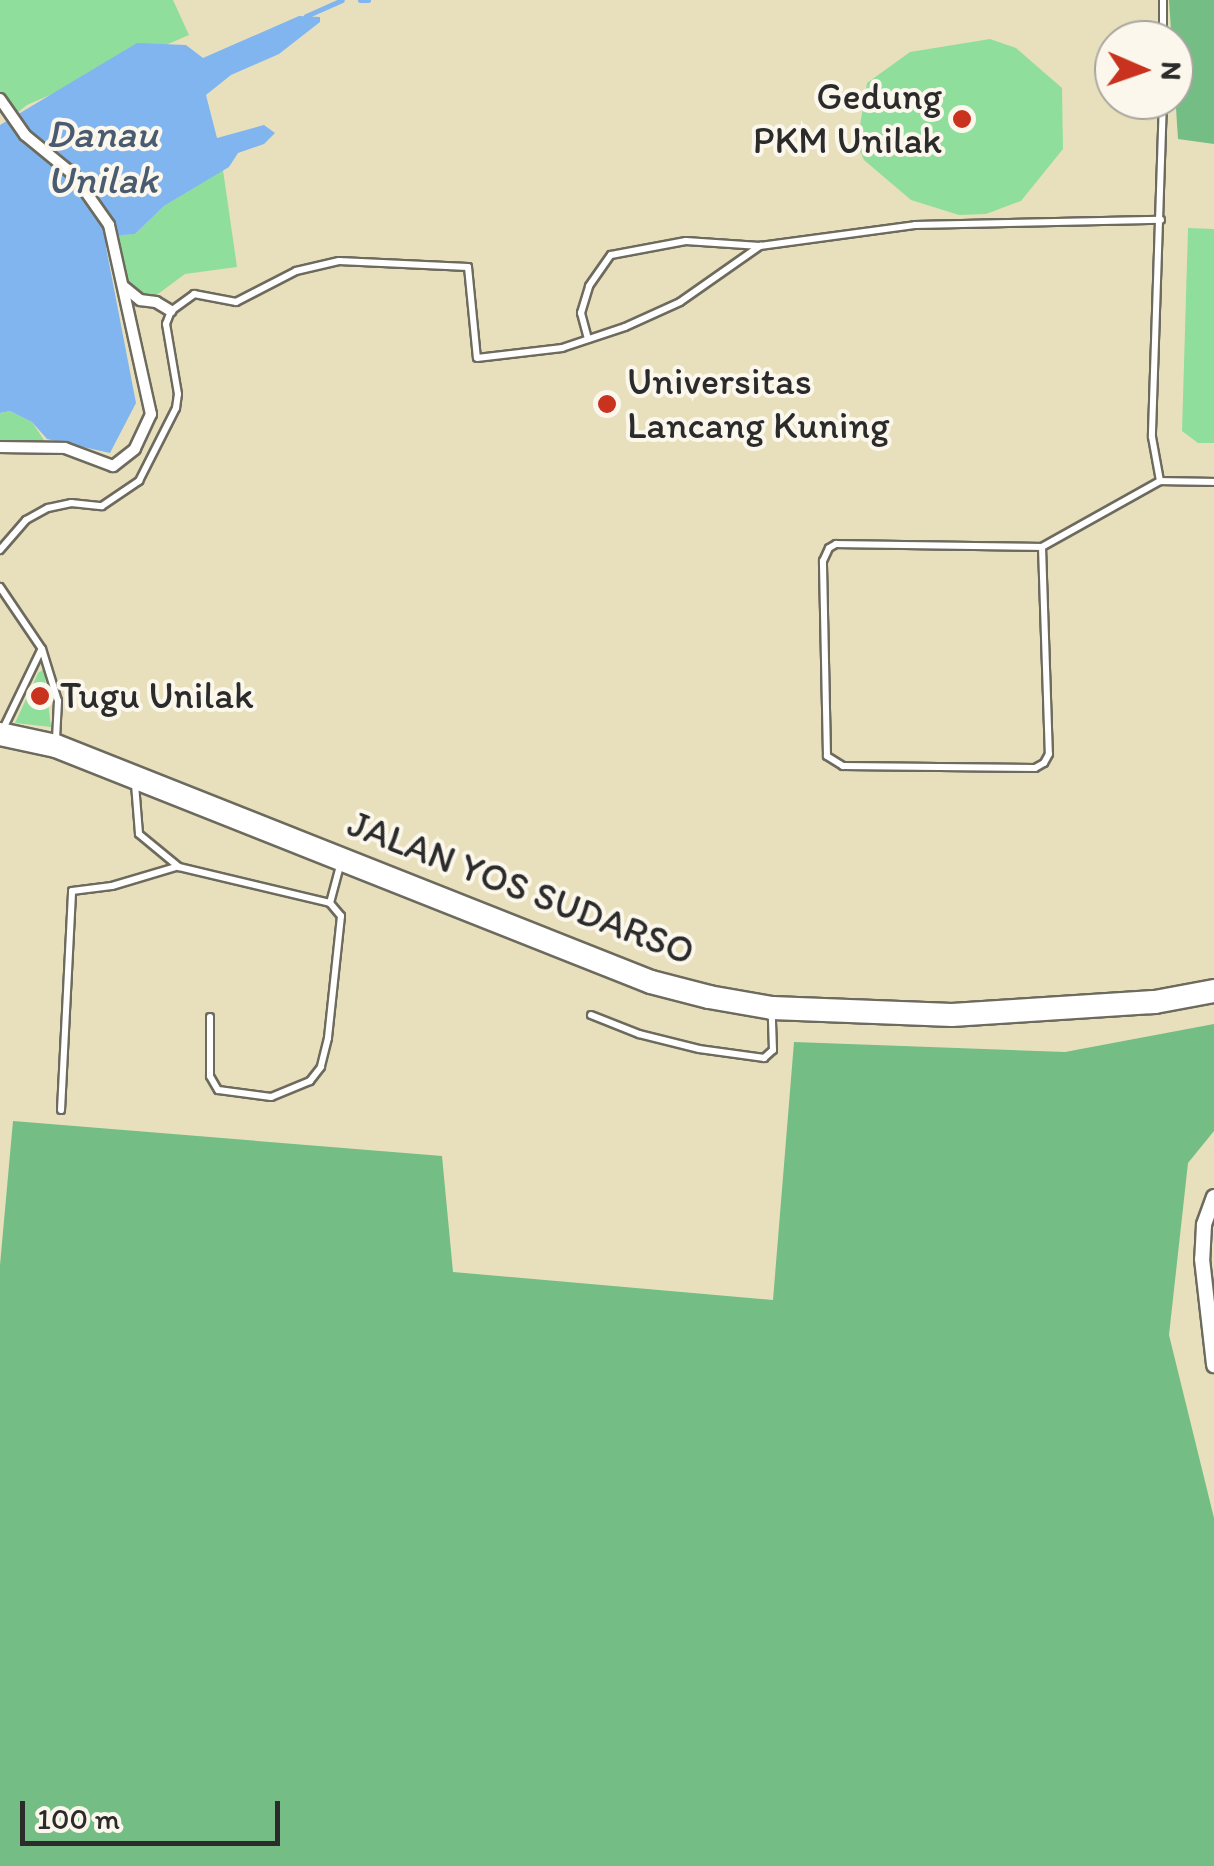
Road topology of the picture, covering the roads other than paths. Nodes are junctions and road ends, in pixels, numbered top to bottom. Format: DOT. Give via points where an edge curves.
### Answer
graph roads {
  1 [pos="0,99"];
  2 [pos="1162,120"];
  3 [pos="1161,220"];
  4 [pos="760,246"];
  5 [pos="124,286"];
  6 [pos="171,311"];
  7 [pos="588,339"];
  8 [pos="0,447"];
  9 [pos="1160,482"];
  10 [pos="1214,482"];
  11 [pos="1042,547"];
  12 [pos="0,550"];
  13 [pos="0,587"];
  14 [pos="42,649"];
  15 [pos="0,734"];
  16 [pos="56,746"];
  17 [pos="135,778"];
  18 [pos="342,856"];
  19 [pos="177,866"];
  20 [pos="330,902"];
  21 [pos="1214,991"];
  22 [pos="772,1008"];
  23 [pos="591,1015"];
  24 [pos="210,1016"];
  25 [pos="61,1110"];
  26 [pos="1214,1197"];
  27 [pos="1214,1365"];
  1 -- 5 [label="street" via="24,134 90,193 114,242"];
  2 -- 3 [label="lane"];
  3 -- 4 [label="lane" via="915,225"];
  3 -- 9 [label="lane" via="1152,437"];
  4 -- 7 [label="lane" via="680,302"];
  4 -- 7 [label="lane" via="686,242 611,256 589,286 581,313"];
  5 -- 6 [label="street"];
  5 -- 8 [label="street" via="150,401 145,433 134,449 113,466 65,448"];
  6 -- 7 [label="lane" via="194,294 236,302 296,271 340,261 420,262 468,267 478,358"];
  6 -- 12 [label="lane" via="166,324 176,408 139,481 102,506 48,508 26,520"];
  9 -- 10 [label="lane"];
  9 -- 11 [label="lane"];
  11 -- 11 [label="lane" via="829,548 822,561 827,756 843,766 1044,764 1049,737"];
  13 -- 14 [label="lane"];
  14 -- 15 [label="lane"];
  14 -- 16 [label="lane" via="58,700"];
  15 -- 16 [label="main road, JALAN YOS SUDARSO"];
  16 -- 17 [label="main road, JALAN YOS SUDARSO"];
  17 -- 18 [label="main road, JALAN YOS SUDARSO"];
  17 -- 19 [label="lane" via="138,834"];
  18 -- 20 [label="lane"];
  18 -- 22 [label="main road, JALAN YOS SUDARSO" via="651,982"];
  19 -- 20 [label="lane"];
  19 -- 25 [label="lane" via="72,891"];
  20 -- 24 [label="lane" via="342,916 341,952 328,1038 310,1080 271,1097 218,1090 210,1076"];
  21 -- 22 [label="main road, JALAN YOS SUDARSO" via="1155,1002 952,1014"];
  22 -- 23 [label="lane" via="772,1050 764,1058 684,1046"];
  26 -- 27 [label="street" via="1202,1258"];
}
